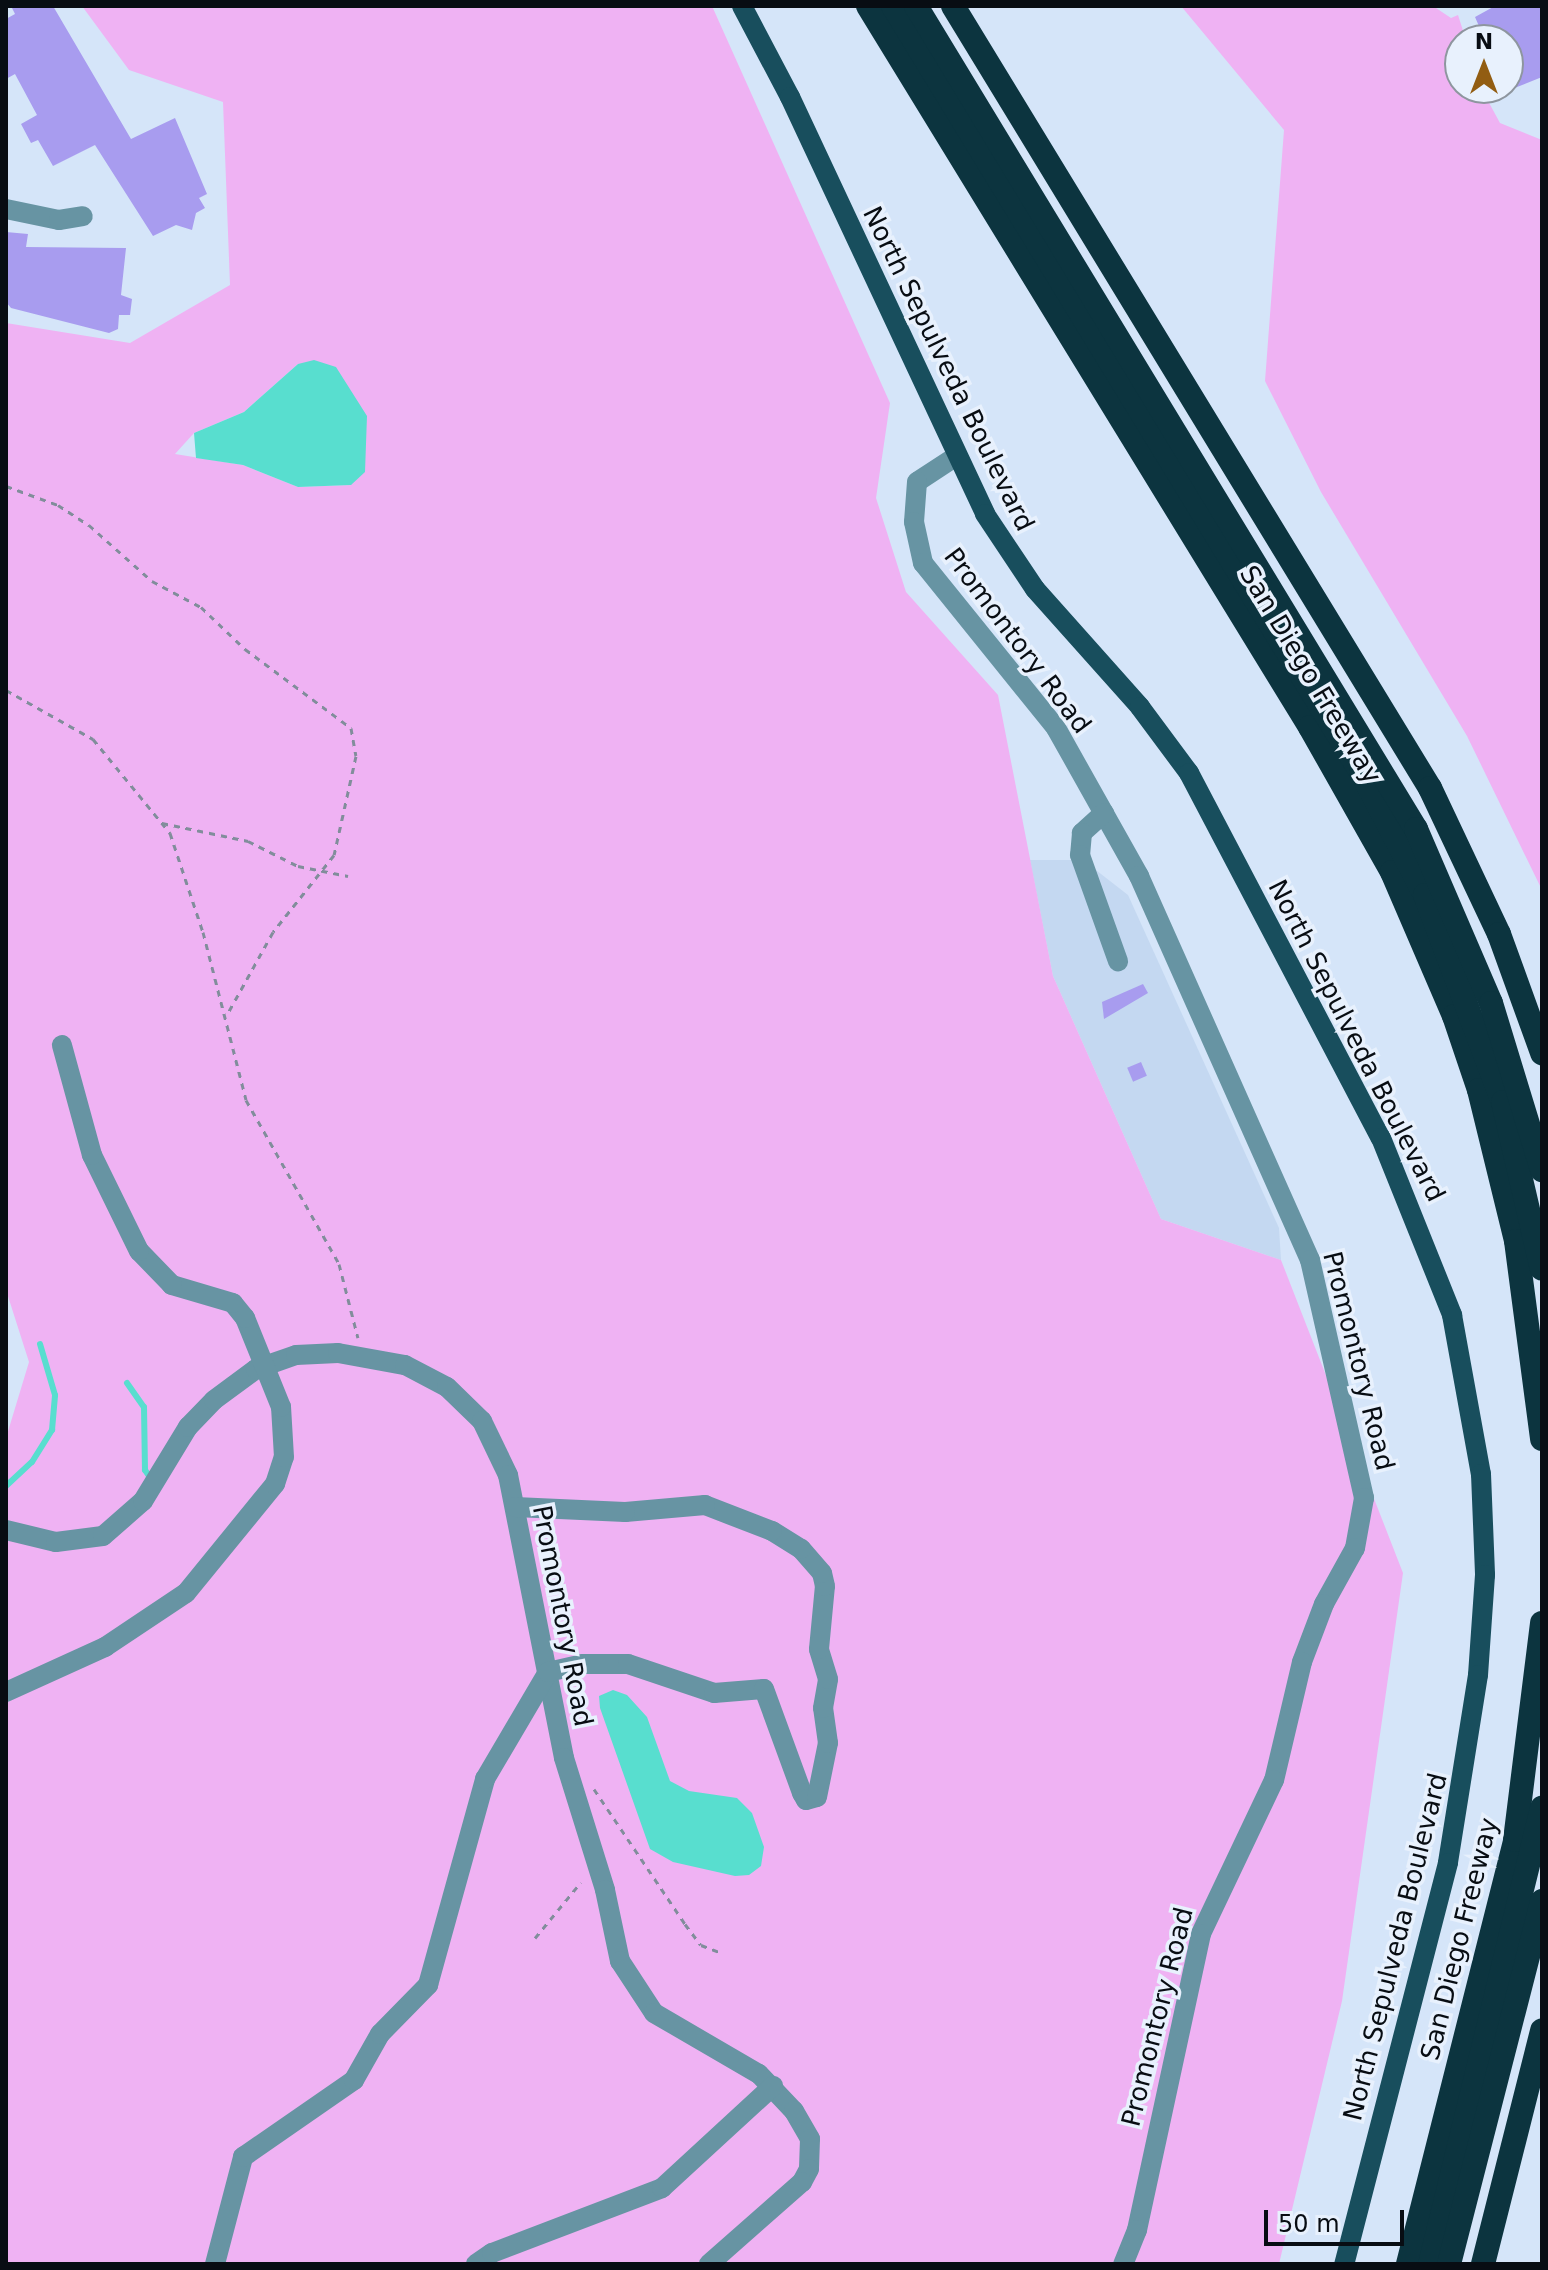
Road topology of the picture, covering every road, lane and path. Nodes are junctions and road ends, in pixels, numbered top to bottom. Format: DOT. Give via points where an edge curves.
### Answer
graph roads {
  1 [pos="742,6"];
  2 [pos="868,6"];
  3 [pos="893,6"];
  4 [pos="916,6"];
  5 [pos="953,6"];
  6 [pos="6,209"];
  7 [pos="83,216"];
  8 [pos="955,457"];
  9 [pos="6,486"];
  10 [pos="6,690"];
  11 [pos="1104,813"];
  12 [pos="162,823"];
  13 [pos="323,871"];
  14 [pos="348,876"];
  15 [pos="1118,961"];
  16 [pos="227,1016"];
  17 [pos="62,1045"];
  18 [pos="1542,1053"];
  19 [pos="1542,1170"];
  20 [pos="1542,1269"];
  21 [pos="369,1358"];
  22 [pos="265,1364"];
  23 [pos="1542,1439"];
  24 [pos="515,1507"];
  25 [pos="6,1530"];
  26 [pos="1542,1623"];
  27 [pos="548,1672"];
  28 [pos="6,1692"];
  29 [pos="591,1786"];
  30 [pos="1542,1808"];
  31 [pos="597,1870"];
  32 [pos="1542,1901"];
  33 [pos="535,1938"];
  34 [pos="722,1953"];
  35 [pos="1542,2030"];
  36 [pos="773,2086"];
  37 [pos="215,2264"];
  38 [pos="476,2264"];
  39 [pos="709,2264"];
  40 [pos="1123,2264"];
  41 [pos="1344,2264"];
  42 [pos="1408,2264"];
  43 [pos="1430,2264"];
  44 [pos="1449,2264"];
  45 [pos="1483,2264"];
  1 -- 8 [label="main road, North Sepulveda Boulevard" via="790,97"];
  2 -- 23 [label="highway, San Diego Freeway" via="1302,713 1392,872 1454,1016 1479,1090 1516,1241"];
  3 -- 20 [label="highway" via="1361,772 1425,895 1503,1102"];
  4 -- 19 [label="highway" via="1416,829 1491,1003"];
  5 -- 18 [label="highway, San Diego Freeway" via="1430,788 1499,934"];
  6 -- 7 [label="street" via="59,220"];
  8 -- 11 [label="street, Promontory Road" via="917,482 914,522 923,563 1056,728"];
  8 -- 41 [label="main road, North Sepulveda Boulevard" via="1035,589 1140,707 1189,773 1402,1182 1436,1267 1463,1363 1485,1527 1473,1722 1448,1863"];
  9 -- 13 [label="path" via="58,505 89,525 152,581 201,607 245,649 351,728 356,742 352,777 339,813 334,855"];
  10 -- 12 [label="path" via="93,739"];
  11 -- 15 [label="street" via="1082,833 1080,855"];
  11 -- 40 [label="street, Promontory Road" via="1139,876 1310,1260 1364,1507 1355,1548 1324,1604 1302,1662 1274,1780 1201,1934 1137,2230"];
  12 -- 13 [label="path" via="248,841 298,866"];
  12 -- 16 [label="path" via="203,932"];
  13 -- 14 [label="path"];
  13 -- 16 [label="path" via="273,932"];
  16 -- 21 [label="path" via="246,1100 339,1264 356,1333"];
  17 -- 22 [label="street" via="92,1155 139,1251 172,1285 233,1303"];
  21 -- 22 [label="street, Promontory Road" via="320,1352"];
  21 -- 24 [label="street, Promontory Road" via="421,1372 469,1408 497,1443"];
  22 -- 25 [label="street, Promontory Road" via="214,1400 188,1427 151,1491 103,1536 56,1542"];
  22 -- 28 [label="street" via="284,1430 284,1457 275,1484 186,1593 105,1647"];
  24 -- 27 [label="street, Promontory Road"];
  24 -- 27 [label="street" via="625,1512 705,1505 772,1531 801,1549 822,1573 826,1598 819,1649 828,1679 823,1708 828,1743 817,1797 806,1800 802,1793 764,1689 714,1693 628,1664 582,1664"];
  26 -- 42 [label="highway, San Diego Freeway" via="1515,1840"];
  27 -- 31 [label="street, Promontory Road" via="564,1758"];
  27 -- 37 [label="street" via="485,1779 428,1985 380,2034 354,2080 243,2157"];
  29 -- 34 [label="path" via="701,1945"];
  30 -- 43 [label="highway"];
  31 -- 33 [label="path" via="571,1892"];
  31 -- 36 [label="street, Promontory Road" via="620,1961 644,2003 680,2032"];
  32 -- 44 [label="highway"];
  35 -- 45 [label="highway"];
  36 -- 38 [label="street" via="662,2188 492,2253"];
  36 -- 39 [label="street, Promontory Road" via="810,2139 809,2169 802,2182"];
}
